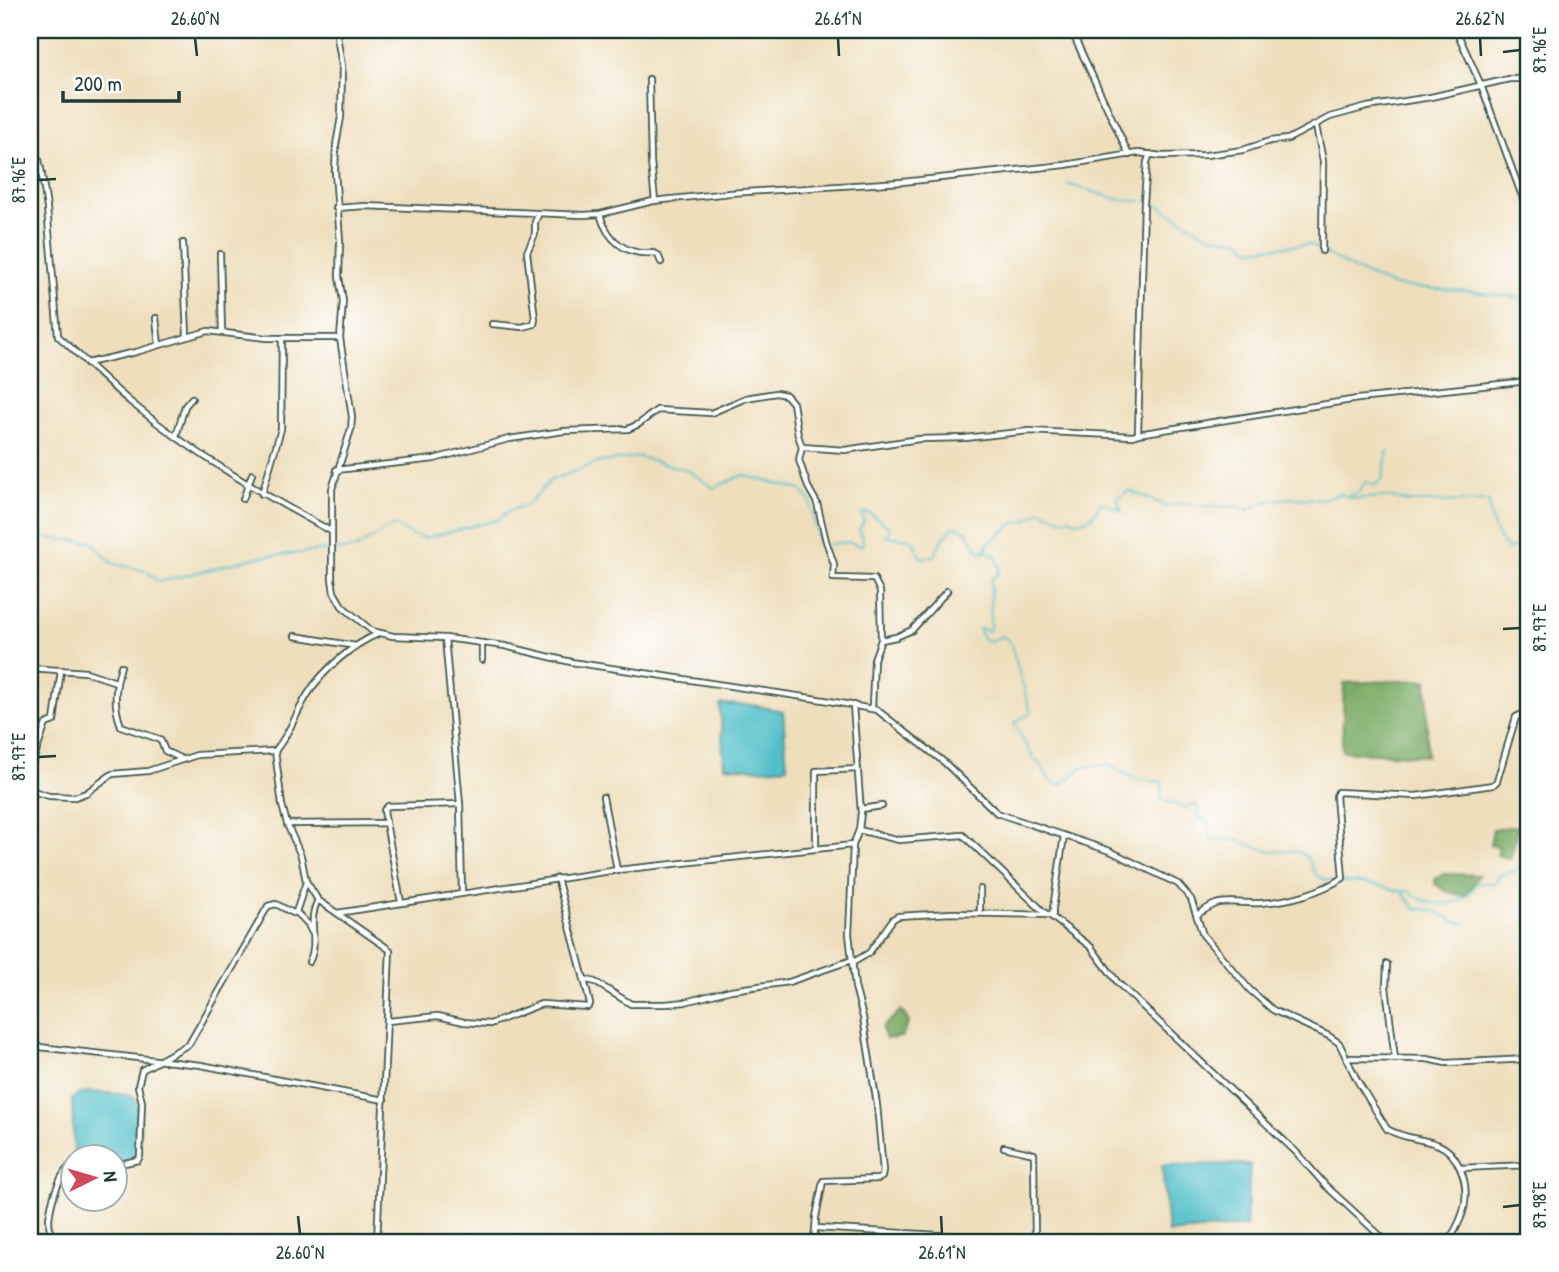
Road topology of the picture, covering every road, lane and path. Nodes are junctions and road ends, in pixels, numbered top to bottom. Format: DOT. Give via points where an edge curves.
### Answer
graph roads {
  1 [pos="336,30"];
  2 [pos="1071,30"];
  3 [pos="1456,30"];
  4 [pos="649,79"];
  5 [pos="1529,79"];
  6 [pos="1481,85"];
  7 [pos="1316,126"];
  8 [pos="30,153"];
  9 [pos="1150,154"];
  10 [pos="1129,155"];
  11 [pos="655,201"];
  12 [pos="336,208"];
  13 [pos="539,214"];
  14 [pos="600,214"];
  15 [pos="1529,215"];
  16 [pos="183,243"];
  17 [pos="1322,251"];
  18 [pos="220,254"];
  19 [pos="661,262"];
  20 [pos="156,318"];
  21 [pos="492,324"];
  22 [pos="222,333"];
  23 [pos="187,336"];
  24 [pos="282,338"];
  25 [pos="340,338"];
  26 [pos="159,345"];
  27 [pos="87,363"];
  28 [pos="1529,381"];
  29 [pos="192,398"];
  30 [pos="1138,434"];
  31 [pos="176,436"];
  32 [pos="802,447"];
  33 [pos="336,470"];
  34 [pos="251,474"];
  35 [pos="248,485"];
  36 [pos="262,494"];
  37 [pos="243,499"];
  38 [pos="331,531"];
  39 [pos="947,592"];
  40 [pos="378,633"];
  41 [pos="295,636"];
  42 [pos="445,638"];
  43 [pos="881,640"];
  44 [pos="482,643"];
  45 [pos="358,646"];
  46 [pos="482,660"];
  47 [pos="121,666"];
  48 [pos="30,668"];
  49 [pos="61,670"];
  50 [pos="116,682"];
  51 [pos="853,705"];
  52 [pos="872,708"];
  53 [pos="1529,711"];
  54 [pos="275,751"];
  55 [pos="181,759"];
  56 [pos="30,769"];
  57 [pos="858,769"];
  58 [pos="30,790"];
  59 [pos="603,797"];
  60 [pos="460,804"];
  61 [pos="882,806"];
  62 [pos="861,809"];
  63 [pos="386,823"];
  64 [pos="287,824"];
  65 [pos="859,830"];
  66 [pos="1064,836"];
  67 [pos="853,845"];
  68 [pos="816,848"];
  69 [pos="617,870"];
  70 [pos="557,878"];
  71 [pos="306,881"];
  72 [pos="980,888"];
  73 [pos="462,892"];
  74 [pos="318,900"];
  75 [pos="401,902"];
  76 [pos="296,912"];
  77 [pos="336,913"];
  78 [pos="980,913"];
  79 [pos="1050,914"];
  80 [pos="1198,915"];
  81 [pos="314,939"];
  82 [pos="312,959"];
  83 [pos="852,961"];
  84 [pos="1387,964"];
  85 [pos="584,979"];
  86 [pos="388,1021"];
  87 [pos="30,1046"];
  88 [pos="1347,1058"];
  89 [pos="1395,1059"];
  90 [pos="1529,1059"];
  91 [pos="158,1060"];
  92 [pos="384,1100"];
  93 [pos="1004,1147"];
  94 [pos="130,1162"];
  95 [pos="1529,1165"];
  96 [pos="1460,1168"];
  97 [pos="60,1182"];
  98 [pos="816,1228"];
  99 [pos="884,1233"];
  100 [pos="1035,1241"];
  101 [pos="51,1242"];
  102 [pos="377,1242"];
  103 [pos="814,1242"];
  104 [pos="883,1242"];
  105 [pos="1063,1242"];
  106 [pos="1387,1242"];
  107 [pos="1448,1242"];
  1 -- 12 [label="street" via="342,88"];
  2 -- 10 [label="street"];
  3 -- 6 [label="street"];
  4 -- 11 [label="street"];
  5 -- 6 [label="street"];
  6 -- 7 [label="street" via="1367,107 1330,117"];
  6 -- 15 [label="street"];
  7 -- 9 [label="street" via="1288,139 1243,150"];
  7 -- 17 [label="street" via="1323,161"];
  8 -- 27 [label="street" via="39,160 47,208 58,336"];
  9 -- 10 [label="street"];
  9 -- 30 [label="street" via="1144,201"];
  10 -- 11 [label="street" via="1065,166"];
  11 -- 14 [label="street"];
  12 -- 13 [label="street"];
  12 -- 25 [label="street" via="343,301"];
  13 -- 14 [label="street"];
  13 -- 21 [label="street" via="527,252 534,324"];
  14 -- 19 [label="street" via="606,230 622,247 654,253"];
  16 -- 23 [label="street"];
  18 -- 22 [label="street"];
  20 -- 26 [label="street"];
  22 -- 23 [label="street"];
  22 -- 24 [label="street"];
  23 -- 26 [label="street"];
  24 -- 25 [label="street"];
  24 -- 36 [label="street" via="281,429"];
  25 -- 33 [label="street" via="352,416"];
  26 -- 27 [label="street"];
  27 -- 31 [label="street"];
  28 -- 30 [label="street" via="1358,399"];
  29 -- 31 [label="street"];
  30 -- 32 [label="street" via="1029,431 845,450"];
  31 -- 35 [label="street"];
  32 -- 33 [label="street" via="793,403 776,393 746,398 711,413 657,410 628,429 564,430 434,459"];
  32 -- 43 [label="street" via="800,460 817,502 834,564 833,578 877,581"];
  33 -- 38 [label="street"];
  34 -- 35 [label="street"];
  35 -- 36 [label="street"];
  35 -- 37 [label="street"];
  36 -- 38 [label="street"];
  38 -- 40 [label="street" via="334,592 347,611"];
  39 -- 43 [label="street" via="912,630"];
  40 -- 42 [label="street"];
  40 -- 45 [label="street"];
  41 -- 45 [label="street"];
  42 -- 44 [label="street"];
  42 -- 60 [label="street"];
  43 -- 52 [label="street" via="874,659"];
  44 -- 46 [label="street"];
  44 -- 51 [label="street" via="571,662"];
  45 -- 54 [label="street" via="317,681"];
  47 -- 50 [label="street"];
  48 -- 49 [label="street"];
  49 -- 50 [label="street"];
  49 -- 56 [label="street" via="54,721 46,724"];
  50 -- 55 [label="street" via="121,726 156,738 166,751"];
  51 -- 52 [label="street"];
  51 -- 57 [label="street"];
  52 -- 66 [label="street" via="944,762 997,813"];
  53 -- 80 [label="street" via="1516,718 1493,785 1416,796 1338,792 1343,878 1325,889 1292,898 1216,904"];
  54 -- 55 [label="street"];
  54 -- 64 [label="street"];
  55 -- 58 [label="street" via="148,771 112,774 75,797"];
  57 -- 62 [label="street"];
  57 -- 68 [label="street" via="817,771"];
  59 -- 69 [label="street"];
  60 -- 63 [label="street" via="388,806 384,810"];
  60 -- 73 [label="street"];
  61 -- 62 [label="street"];
  62 -- 65 [label="street"];
  63 -- 64 [label="street"];
  63 -- 75 [label="street"];
  64 -- 71 [label="street"];
  65 -- 67 [label="street"];
  65 -- 79 [label="street" via="899,840 963,835"];
  66 -- 79 [label="street"];
  66 -- 80 [label="street" via="1110,851 1178,884"];
  67 -- 68 [label="street"];
  67 -- 83 [label="street"];
  68 -- 69 [label="street"];
  69 -- 70 [label="street"];
  70 -- 73 [label="street"];
  70 -- 85 [label="street"];
  71 -- 74 [label="street"];
  71 -- 76 [label="street"];
  72 -- 78 [label="street"];
  73 -- 75 [label="street"];
  74 -- 77 [label="street"];
  74 -- 81 [label="street" via="311,920"];
  75 -- 77 [label="street"];
  76 -- 81 [label="street"];
  76 -- 91 [label="street" via="268,906 189,1044"];
  77 -- 86 [label="street" via="390,950"];
  78 -- 79 [label="street"];
  78 -- 83 [label="street" via="898,916 869,953"];
  79 -- 106 [label="street" via="1091,947 1118,983"];
  80 -- 88 [label="street" via="1203,935 1250,990 1273,1010 1339,1043"];
  81 -- 82 [label="street"];
  83 -- 85 [label="street" via="789,982 666,1004 631,1004"];
  83 -- 98 [label="street" via="877,1104 883,1171 878,1179 823,1181"];
  84 -- 89 [label="street" via="1385,987"];
  85 -- 86 [label="street" via="588,1007 541,1004 490,1024 438,1016"];
  86 -- 92 [label="street"];
  87 -- 91 [label="street"];
  88 -- 89 [label="street"];
  88 -- 96 [label="street" via="1387,1129 1438,1145"];
  89 -- 90 [label="street" via="1446,1063"];
  91 -- 92 [label="street"];
  91 -- 94 [label="street" via="139,1077 138,1160"];
  92 -- 102 [label="street"];
  93 -- 100 [label="street" via="1034,1154"];
  95 -- 96 [label="street"];
  96 -- 107 [label="street" via="1465,1202"];
  97 -- 101 [label="street" via="50,1218"];
  98 -- 99 [label="street"];
  98 -- 103 [label="street"];
  99 -- 100 [label="street"];
  99 -- 104 [label="street"];
  100 -- 105 [label="street"];
}
